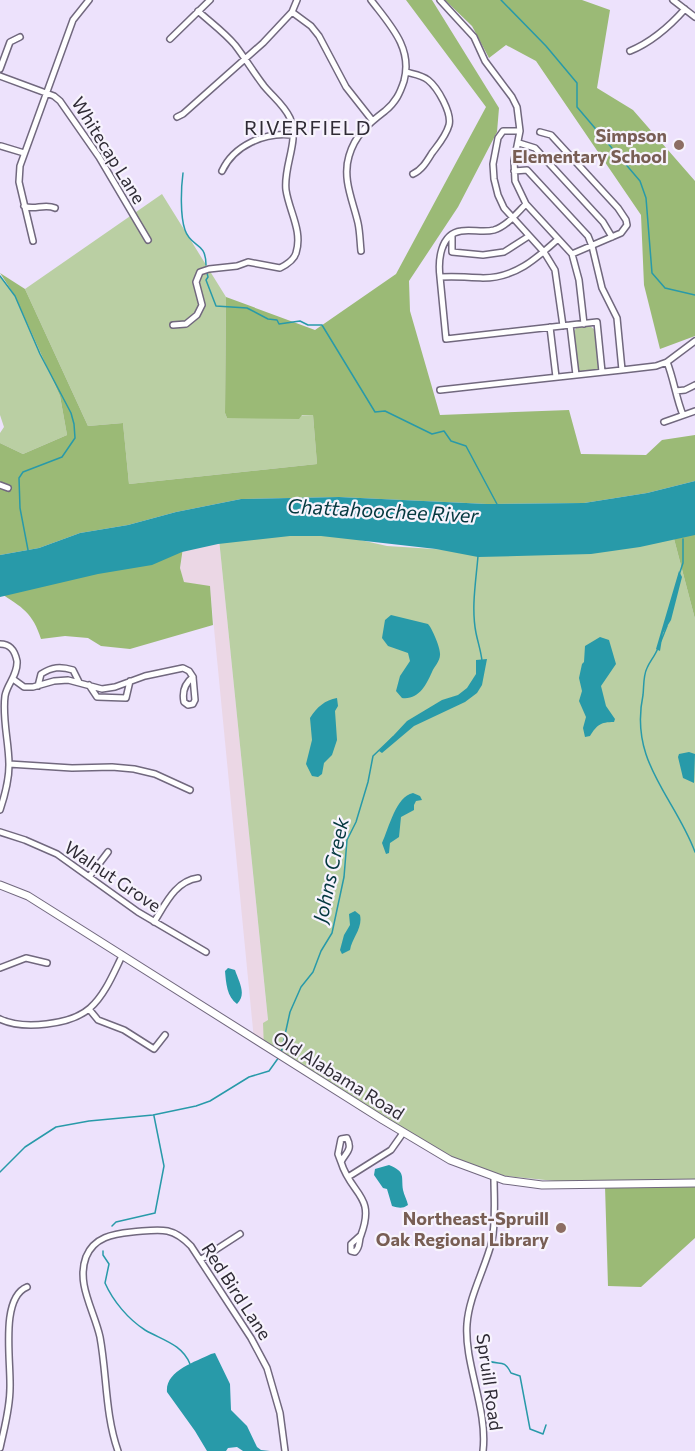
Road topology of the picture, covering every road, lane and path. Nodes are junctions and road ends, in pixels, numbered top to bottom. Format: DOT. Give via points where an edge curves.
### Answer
graph roads {
  1 [pos="89,0"];
  2 [pos="210,0"];
  3 [pos="297,0"];
  4 [pos="371,0"];
  5 [pos="440,0"];
  6 [pos="673,0"];
  7 [pos="685,9"];
  8 [pos="198,10"];
  9 [pos="292,12"];
  10 [pos="695,17"];
  11 [pos="20,37"];
  12 [pos="170,39"];
  13 [pos="630,51"];
  14 [pos="244,59"];
  15 [pos="0,69"];
  16 [pos="406,72"];
  17 [pos="0,76"];
  18 [pos="46,93"];
  19 [pos="177,117"];
  20 [pos="372,120"];
  21 [pos="520,131"];
  22 [pos="540,132"];
  23 [pos="292,135"];
  24 [pos="519,143"];
  25 [pos="1,146"];
  26 [pos="24,153"];
  27 [pos="222,171"];
  28 [pos="514,171"];
  29 [pos="414,174"];
  30 [pos="526,204"];
  31 [pos="24,206"];
  32 [pos="55,208"];
  33 [pos="512,217"];
  34 [pos="452,235"];
  35 [pos="530,236"];
  36 [pos="612,237"];
  37 [pos="558,239"];
  38 [pos="148,240"];
  39 [pos="33,241"];
  40 [pos="592,246"];
  41 [pos="361,250"];
  42 [pos="544,252"];
  43 [pos="572,254"];
  44 [pos="440,277"];
  45 [pos="584,324"];
  46 [pos="173,325"];
  47 [pos="570,325"];
  48 [pos="563,326"];
  49 [pos="550,327"];
  50 [pos="695,341"];
  51 [pos="667,362"];
  52 [pos="622,370"];
  53 [pos="602,372"];
  54 [pos="576,375"];
  55 [pos="556,377"];
  56 [pos="695,385"];
  57 [pos="440,390"];
  58 [pos="676,391"];
  59 [pos="695,411"];
  60 [pos="683,416"];
  61 [pos="664,422"];
  62 [pos="0,485"];
  63 [pos="8,488"];
  64 [pos="0,644"];
  65 [pos="193,677"];
  66 [pos="13,679"];
  67 [pos="130,681"];
  68 [pos="79,682"];
  69 [pos="89,685"];
  70 [pos="38,686"];
  71 [pos="9,764"];
  72 [pos="190,790"];
  73 [pos="0,810"];
  74 [pos="0,832"];
  75 [pos="108,852"];
  76 [pos="89,877"];
  77 [pos="198,878"];
  78 [pos="0,885"];
  79 [pos="154,922"];
  80 [pos="206,952"];
  81 [pos="122,956"];
  82 [pos="47,963"];
  83 [pos="0,968"];
  84 [pos="89,1009"];
  85 [pos="0,1019"];
  86 [pos="165,1035"];
  87 [pos="403,1132"];
  88 [pos="341,1162"];
  89 [pos="348,1177"];
  90 [pos="494,1177"];
  91 [pos="695,1183"];
  92 [pos="240,1234"];
  93 [pos="361,1235"];
  94 [pos="200,1260"];
  95 [pos="27,1295"];
  96 [pos="0,1449"];
  97 [pos="117,1451"];
  98 [pos="285,1451"];
  99 [pos="483,1451"];
  1 -- 18 [label="street" via="73,20"];
  2 -- 8 [label="street"];
  3 -- 9 [label="street"];
  4 -- 16 [label="street" via="397,33 406,55"];
  5 -- 21 [label="street" via="474,37 485,61 512,97"];
  6 -- 7 [label="street"];
  7 -- 10 [label="street"];
  7 -- 13 [label="street" via="670,26"];
  8 -- 12 [label="street"];
  8 -- 14 [label="street" via="227,36"];
  9 -- 14 [label="street"];
  9 -- 20 [label="street" via="320,36 346,87"];
  11 -- 15 [label="street" via="10,42"];
  14 -- 19 [label="street"];
  14 -- 23 [label="street" via="283,106 291,120"];
  16 -- 20 [label="street" via="394,103"];
  16 -- 29 [label="street" via="428,80 450,117 444,137"];
  17 -- 18 [label="street, Whitecap Lane"];
  18 -- 26 [label="street"];
  18 -- 38 [label="street, Whitecap Lane" via="60,100"];
  20 -- 41 [label="street" via="353,144 348,159 347,180"];
  21 -- 24 [label="street"];
  21 -- 33 [label="street" via="503,130 493,164 498,195"];
  22 -- 36 [label="street" via="551,135 618,208 627,225"];
  23 -- 27 [label="street" via="255,139 227,160"];
  23 -- 46 [label="street" via="286,191 297,234 296,253 280,268 248,262 200,272 196,282 202,305 197,315 186,324"];
  24 -- 28 [label="street"];
  24 -- 36 [label="street" via="535,148 603,222"];
  25 -- 26 [label="street"];
  26 -- 31 [label="street" via="19,174"];
  28 -- 30 [label="street"];
  28 -- 40 [label="street" via="527,170 588,236"];
  30 -- 33 [label="street"];
  30 -- 37 [label="street"];
  31 -- 32 [label="street"];
  31 -- 39 [label="street"];
  33 -- 34 [label="street" via="494,230"];
  33 -- 35 [label="street"];
  34 -- 35 [label="street" via="452,252 483,255 504,252"];
  34 -- 44 [label="street" via="439,254"];
  35 -- 42 [label="street"];
  36 -- 40 [label="street"];
  37 -- 42 [label="street"];
  37 -- 43 [label="street"];
  40 -- 43 [label="street"];
  40 -- 52 [label="street" via="602,288 617,318"];
  42 -- 44 [label="street" via="526,266 500,276"];
  42 -- 48 [label="street" via="555,270"];
  43 -- 45 [label="street"];
  44 -- 49 [label="street" via="446,339"];
  45 -- 47 [label="street"];
  45 -- 53 [label="street" via="597,322"];
  47 -- 48 [label="street"];
  47 -- 54 [label="street"];
  48 -- 49 [label="street"];
  49 -- 55 [label="street"];
  50 -- 51 [label="street"];
  51 -- 52 [label="street"];
  51 -- 58 [label="street"];
  52 -- 53 [label="street"];
  53 -- 54 [label="street"];
  54 -- 55 [label="street"];
  55 -- 57 [label="street"];
  56 -- 58 [label="street"];
  58 -- 60 [label="street"];
  59 -- 60 [label="street"];
  60 -- 61 [label="street"];
  62 -- 63 [label="street"];
  64 -- 66 [label="street" via="10,646 15,654"];
  65 -- 65 [label="street" via="195,700 188,705 183,692"];
  65 -- 67 [label="street" via="183,668"];
  66 -- 70 [label="street" via="24,687"];
  66 -- 71 [label="street" via="4,707"];
  67 -- 69 [label="street" via="102,689"];
  67 -- 69 [label="street" via="126,698 97,697"];
  68 -- 69 [label="street"];
  68 -- 70 [label="street" via="61,680"];
  68 -- 70 [label="street" via="73,670 50,668 41,674"];
  71 -- 72 [label="street" via="134,769 156,774"];
  71 -- 73 [label="street"];
  74 -- 76 [label="street, Walnut Grove" via="45,848"];
  75 -- 76 [label="street"];
  76 -- 79 [label="street, Walnut Grove"];
  77 -- 79 [label="street" via="187,881 171,894"];
  78 -- 81 [label="main road, Old Alabama Road" via="28,896"];
  79 -- 80 [label="street, Walnut Grove"];
  81 -- 84 [label="street"];
  81 -- 87 [label="main road, Old Alabama Road"];
  82 -- 83 [label="street" via="26,958"];
  84 -- 85 [label="street" via="70,1019 30,1026"];
  84 -- 86 [label="street" via="98,1020 124,1030 154,1049"];
  87 -- 89 [label="street" via="392,1150"];
  87 -- 90 [label="main road, Old Alabama Road" via="450,1160"];
  88 -- 89 [label="street"];
  89 -- 93 [label="street" via="366,1208"];
  90 -- 91 [label="main road, Old Alabama Road" via="542,1185"];
  90 -- 99 [label="street, Spruill Road" via="492,1240 467,1323 482,1416"];
  92 -- 94 [label="street"];
  94 -- 97 [label="street, Red Bird Lane" via="184,1238 164,1229 104,1238 86,1257 83,1280 100,1338"];
  94 -- 98 [label="street, Red Bird Lane" via="267,1368 280,1413"];
  95 -- 96 [label="street" via="25,1288 11,1299 2,1325 10,1384"];
}
